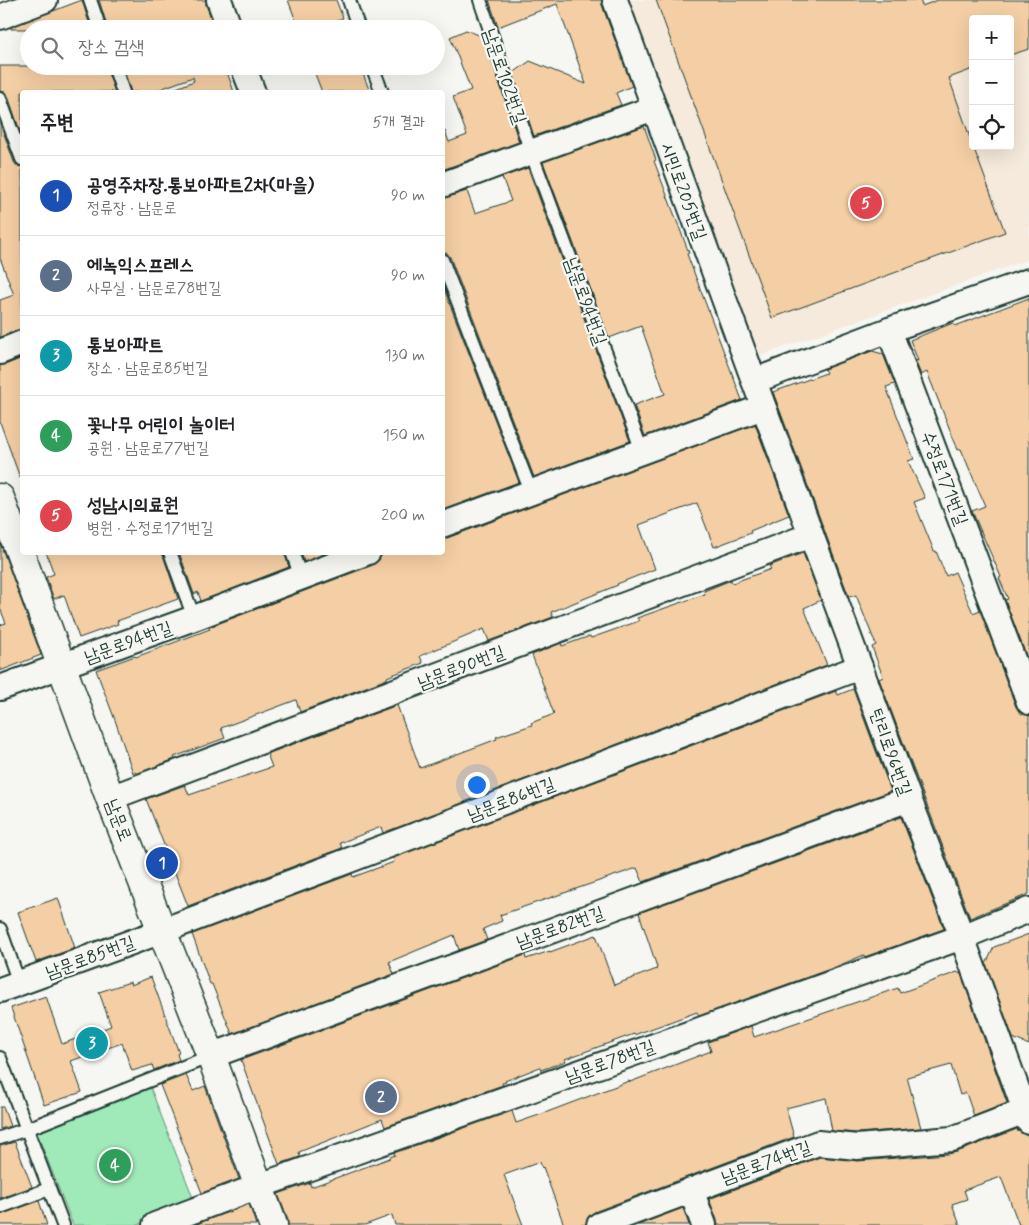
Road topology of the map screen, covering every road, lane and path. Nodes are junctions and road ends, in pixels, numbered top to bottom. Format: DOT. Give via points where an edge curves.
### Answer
graph roads {
  1 [pos="45,0"];
  2 [pos="90,0"];
  3 [pos="219,0"];
  4 [pos="349,0"];
  5 [pos="480,0"];
  6 [pos="615,0"];
  7 [pos="0,17"];
  8 [pos="97,20"];
  9 [pos="227,20"];
  10 [pos="356,20"];
  11 [pos="117,75"];
  12 [pos="246,75"];
  13 [pos="375,75"];
  14 [pos="122,90"];
  15 [pos="252,90"];
  16 [pos="381,90"];
  17 [pos="0,99"];
  18 [pos="654,108"];
  19 [pos="531,152"];
  20 [pos="20,154"];
  21 [pos="445,184"];
  22 [pos="445,268"];
  23 [pos="1029,281"];
  24 [pos="889,330"];
  25 [pos="20,344"];
  26 [pos="0,352"];
  27 [pos="754,382"];
  28 [pos="763,407"];
  29 [pos="642,451"];
  30 [pos="531,492"];
  31 [pos="3,515"];
  32 [pos="445,524"];
  33 [pos="811,535"];
  34 [pos="171,555"];
  35 [pos="293,555"];
  36 [pos="360,555"];
  37 [pos="302,577"];
  38 [pos="194,618"];
  39 [pos="62,665"];
  40 [pos="860,667"];
  41 [pos="0,688"];
  42 [pos="1029,702"];
  43 [pos="110,798"];
  44 [pos="909,799"];
  45 [pos="1029,910"];
  46 [pos="0,929"];
  47 [pos="162,931"];
  48 [pos="962,936"];
  49 [pos="9,987"];
  50 [pos="211,1056"];
  51 [pos="1,1064"];
  52 [pos="1021,1070"];
  53 [pos="1027,1117"];
  54 [pos="27,1129"];
  55 [pos="0,1138"];
  56 [pos="259,1186"];
  57 [pos="49,1188"];
  58 [pos="691,1190"];
  59 [pos="0,1207"];
  60 [pos="63,1225"];
  61 [pos="155,1225"];
  62 [pos="273,1225"];
  63 [pos="599,1225"];
  64 [pos="704,1225"];
  1 -- 7 [label="street"];
  2 -- 8 [label="lane"];
  3 -- 9 [label="street"];
  4 -- 10 [label="lane"];
  5 -- 19 [label="lane, 남문로102번길"];
  6 -- 18 [label="street, 시민로205번길"];
  11 -- 14 [label="lane"];
  12 -- 15 [label="street"];
  13 -- 16 [label="lane"];
  17 -- 20 [label="lane"];
  18 -- 19 [label="street"];
  18 -- 27 [label="street, 시민로205번길"];
  19 -- 21 [label="street"];
  19 -- 29 [label="lane, 남문로94번길"];
  22 -- 30 [label="lane"];
  23 -- 24 [label="street"];
  24 -- 27 [label="street"];
  24 -- 42 [label="street, 수정로171번길"];
  25 -- 26 [label="street"];
  27 -- 28 [label="street, 탄리로96번길"];
  28 -- 29 [label="street"];
  28 -- 33 [label="street, 탄리로96번길"];
  29 -- 30 [label="street"];
  30 -- 32 [label="street"];
  31 -- 39 [label="main road, 남문로"];
  33 -- 40 [label="street, 탄리로96번길"];
  33 -- 43 [label="street, 남문로90번길"];
  34 -- 38 [label="lane, 남문로94번길"];
  35 -- 37 [label="lane"];
  36 -- 37 [label="street, 남문로94번길"];
  37 -- 38 [label="street, 남문로94번길"];
  38 -- 39 [label="street, 남문로94번길"];
  39 -- 41 [label="street, 남문로94번길"];
  39 -- 43 [label="main road, 남문로"];
  40 -- 44 [label="street, 탄리로96번길"];
  40 -- 47 [label="street, 남문로86번길"];
  43 -- 47 [label="main road, 남문로"];
  44 -- 48 [label="street, 탄리로96번길"];
  44 -- 50 [label="street, 남문로82번길"];
  45 -- 48 [label="street, 남문로78번길"];
  46 -- 49 [label="lane, 남문로85번길"];
  47 -- 49 [label="street, 남문로85번길"];
  47 -- 50 [label="main road, 남문로"];
  48 -- 52 [label="street, 탄리로96번길"];
  48 -- 56 [label="street, 남문로78번길"];
  50 -- 54 [label="lane"];
  50 -- 56 [label="main road, 남문로"];
  51 -- 54 [label="lane"];
  52 -- 53 [label="street, 탄리로96번길"];
  53 -- 58 [label="street, 남문로74번길" via="952,1139 857,1148 818,1143"];
  54 -- 55 [label="lane"];
  54 -- 57 [label="lane"];
  56 -- 61 [label="street, 남문로78번길"];
  56 -- 62 [label="main road, 남문로"];
  57 -- 59 [label="lane"];
  57 -- 60 [label="lane"];
  58 -- 63 [label="street, 남문로74번길"];
  58 -- 64 [label="street"];
}
